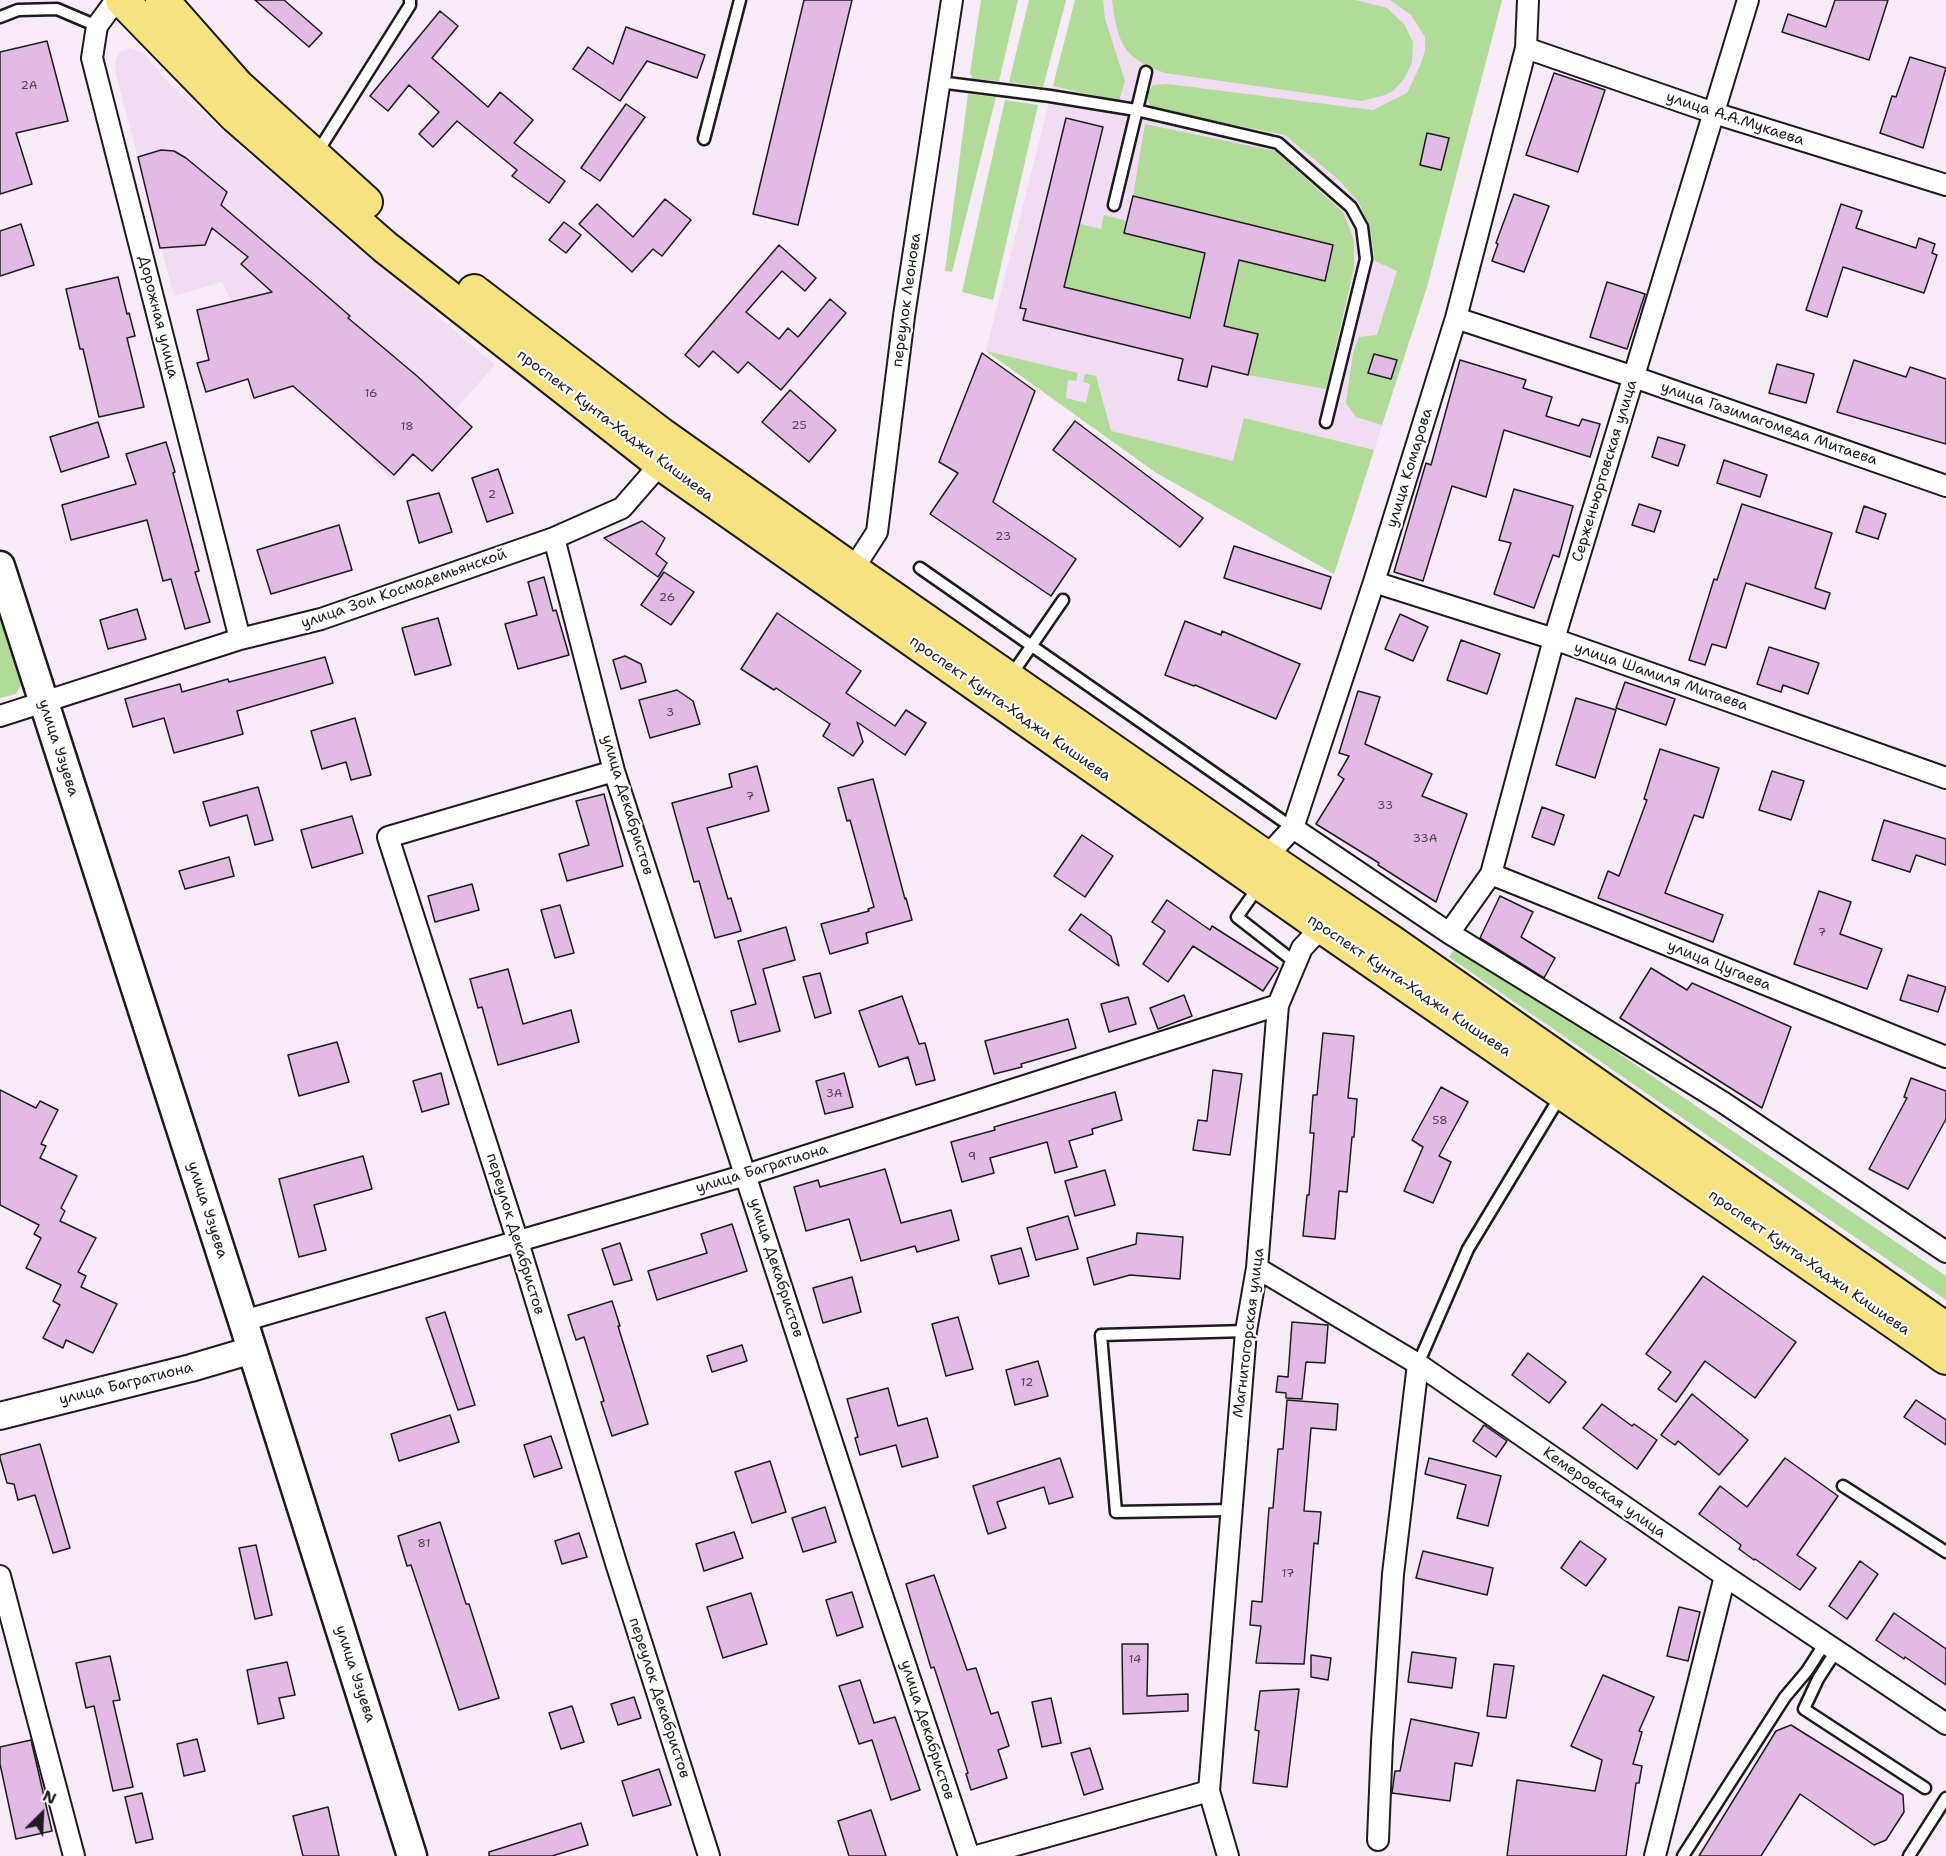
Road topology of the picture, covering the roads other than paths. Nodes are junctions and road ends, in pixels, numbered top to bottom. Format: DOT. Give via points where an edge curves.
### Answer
graph roads {
  1 [pos="116,0"];
  2 [pos="122,0"];
  3 [pos="162,0"];
  4 [pos="410,0"];
  5 [pos="740,0"];
  6 [pos="952,0"];
  7 [pos="1528,0"];
  8 [pos="1748,0"];
  9 [pos="0,17"];
  10 [pos="97,26"];
  11 [pos="1526,48"];
  12 [pos="1146,72"];
  13 [pos="939,82"];
  14 [pos="1136,110"];
  15 [pos="1714,113"];
  16 [pos="704,139"];
  17 [pos="315,155"];
  18 [pos="1946,185"];
  19 [pos="1114,205"];
  20 [pos="1456,318"];
  21 [pos="1634,377"];
  22 [pos="1326,422"];
  23 [pos="669,454"];
  24 [pos="1946,486"];
  25 [pos="554,538"];
  26 [pos="0,566"];
  27 [pos="920,568"];
  28 [pos="846,580"];
  29 [pos="1374,582"];
  30 [pos="1063,600"];
  31 [pos="240,639"];
  32 [pos="1554,639"];
  33 [pos="1031,646"];
  34 [pos="1009,678"];
  35 [pos="43,702"];
  36 [pos="0,716"];
  37 [pos="614,771"];
  38 [pos="1946,778"];
  39 [pos="1293,828"];
  40 [pos="1263,870"];
  41 [pos="1491,874"];
  42 [pos="1322,927"];
  43 [pos="1449,933"];
  44 [pos="1392,942"];
  45 [pos="1296,963"];
  46 [pos="1278,1005"];
  47 [pos="1946,1057"];
  48 [pos="1563,1092"];
  49 [pos="746,1175"];
  50 [pos="518,1242"];
  51 [pos="1946,1252"];
  52 [pos="1257,1268"];
  53 [pos="1892,1320"];
  54 [pos="243,1321"];
  55 [pos="1246,1331"];
  56 [pos="1946,1332"];
  57 [pos="252,1350"];
  58 [pos="1946,1358"];
  59 [pos="1418,1364"];
  60 [pos="0,1416"];
  61 [pos="1842,1486"];
  62 [pos="1232,1510"];
  63 [pos="1946,1552"];
  64 [pos="0,1576"];
  65 [pos="1725,1576"];
  66 [pos="1831,1647"];
  67 [pos="1946,1724"];
  68 [pos="1925,1788"];
  69 [pos="1209,1791"];
  70 [pos="1945,1800"];
  71 [pos="1378,1840"];
  72 [pos="74,1856"];
  73 [pos="412,1856"];
  74 [pos="709,1856"];
  75 [pos="969,1856"];
  76 [pos="976,1856"];
  77 [pos="1228,1856"];
  78 [pos="1655,1856"];
  79 [pos="1683,1856"];
  80 [pos="1909,1856"];
  1 -- 10 [label="street, Дорожная улица"];
  2 -- 23 [label="main road, проспект Кунта-Хаджи Кишиева" via="236,116 385,247"];
  3 -- 17 [label="main road, проспект Кунта-Хаджи Кишиева" via="237,85"];
  4 -- 17 [label="lane"];
  5 -- 16 [label="lane"];
  6 -- 13 [label="street, переулок Леонова"];
  7 -- 11 [label="street, улица Комарова"];
  8 -- 15 [label="street, Серженьюртовская улица"];
  9 -- 10 [label="lane" via="18,10 57,9"];
  10 -- 31 [label="street, Дорожная улица" via="92,58"];
  11 -- 15 [label="street, улица А.А.Мукаева"];
  11 -- 20 [label="street, улица Комарова"];
  12 -- 14 [label="lane"];
  13 -- 14 [label="lane"];
  13 -- 28 [label="street, переулок Леонова" via="904,316 878,532"];
  14 -- 19 [label="lane"];
  14 -- 22 [label="lane" via="1278,143 1351,207 1362,227 1366,259"];
  15 -- 18 [label="street, улица А.А.Мукаева"];
  15 -- 21 [label="street, Серженьюртовская улица"];
  17 -- 23 [label="main road, проспект Кунта-Хаджи Кишиева" via="441,266"];
  20 -- 21 [label="street, улица Газимагомеда Митаева"];
  20 -- 29 [label="street, улица Комарова"];
  21 -- 24 [label="street, улица Газимагомеда Митаева"];
  21 -- 32 [label="street, Серженьюртовская улица"];
  23 -- 25 [label="street, улица Зои Космодемьянской" via="622,508"];
  23 -- 28 [label="main road, проспект Кунта-Хаджи Кишиева"];
  25 -- 31 [label="street, улица Зои Космодемьянской" via="321,619"];
  25 -- 37 [label="street, улица Декабристов"];
  26 -- 35 [label="main road, улица Узуева"];
  27 -- 33 [label="lane"];
  28 -- 34 [label="main road, проспект Кунта-Хаджи Кишиева"];
  28 -- 40 [label="main road, проспект Кунта-Хаджи Кишиева" via="1202,843"];
  29 -- 32 [label="street, улица Шамиля Митаева"];
  29 -- 39 [label="street, улица Комарова"];
  30 -- 33 [label="lane"];
  31 -- 35 [label="street, улица Зои Космодемьянской"];
  32 -- 38 [label="street, улица Шамиля Митаева"];
  32 -- 41 [label="street, Серженьюртовская улица"];
  33 -- 34 [label="lane"];
  33 -- 39 [label="lane"];
  34 -- 40 [label="main road, проспект Кунта-Хаджи Кишиева"];
  35 -- 36 [label="street, улица Зои Космодемьянской"];
  35 -- 54 [label="main road, улица Узуева"];
  37 -- 49 [label="street, улица Декабристов"];
  37 -- 50 [label="street, переулок Декабристов" via="388,837"];
  39 -- 40 [label="street, улица Комарова"];
  39 -- 43 [label="street"];
  40 -- 42 [label="main road, проспект Кунта-Хаджи Кишиева"];
  40 -- 44 [label="main road, проспект Кунта-Хаджи Кишиева"];
  40 -- 45 [label="lane" via="1237,917"];
  41 -- 43 [label="street, Серженьюртовская улица"];
  41 -- 47 [label="street, улица Цугаева"];
  42 -- 44 [label="street"];
  42 -- 45 [label="street, Магнитогорская улица" via="1302,948"];
  42 -- 48 [label="main road, проспект Кунта-Хаджи Кишиева"];
  43 -- 51 [label="street" via="1724,1103"];
  44 -- 56 [label="main road, проспект Кунта-Хаджи Кишиева"];
  45 -- 46 [label="street, Магнитогорская улица"];
  46 -- 49 [label="street, улица Багратиона"];
  46 -- 52 [label="street, Магнитогорская улица"];
  48 -- 53 [label="main road, проспект Кунта-Хаджи Кишиева"];
  48 -- 59 [label="lane" via="1468,1249"];
  49 -- 50 [label="street, улица Багратиона"];
  49 -- 75 [label="street, улица Декабристов"];
  50 -- 54 [label="street, улица Багратиона"];
  50 -- 74 [label="street, переулок Декабристов"];
  52 -- 55 [label="street, Магнитогорская улица"];
  52 -- 59 [label="street, Кемеровская улица"];
  53 -- 56 [label="street"];
  53 -- 58 [label="main road, проспект Кунта-Хаджи Кишиева"];
  54 -- 57 [label="main road, улица Узуева"];
  55 -- 62 [label="street, Магнитогорская улица"];
  55 -- 62 [label="lane" via="1101,1335 1116,1512"];
  57 -- 60 [label="street, улица Багратиона"];
  57 -- 73 [label="main road, улица Узуева"];
  59 -- 65 [label="street, Кемеровская улица"];
  59 -- 71 [label="street" via="1393,1574"];
  61 -- 63 [label="lane"];
  62 -- 69 [label="street, Магнитогорская улица"];
  64 -- 72 [label="street"];
  65 -- 66 [label="street, Кемеровская улица"];
  65 -- 78 [label="street"];
  66 -- 67 [label="street, Кемеровская улица"];
  66 -- 68 [label="lane" via="1804,1709"];
  66 -- 79 [label="lane" via="1785,1697"];
  69 -- 76 [label="street"];
  69 -- 77 [label="street, Магнитогорская улица"];
  70 -- 80 [label="lane"];
}
